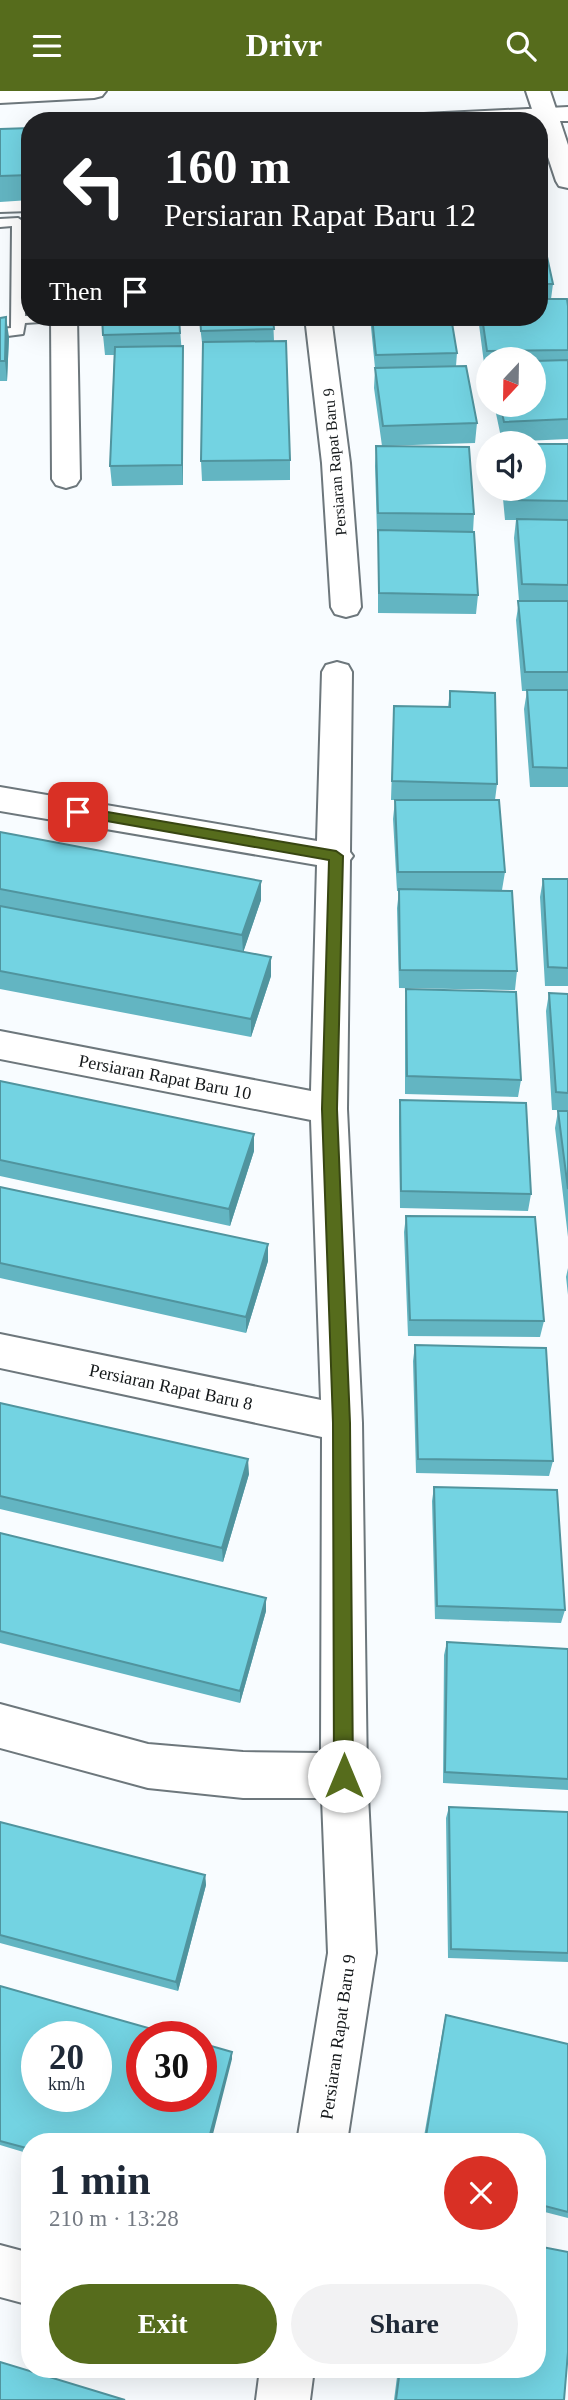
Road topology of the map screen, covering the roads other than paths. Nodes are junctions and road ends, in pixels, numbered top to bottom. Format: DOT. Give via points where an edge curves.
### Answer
graph roads {
  1 [pos="94,91"];
  2 [pos="538,91"];
  3 [pos="0,96"];
  4 [pos="558,114"];
  5 [pos="567,176"];
  6 [pos="21,204"];
  7 [pos="0,205"];
  8 [pos="0,223"];
  9 [pos="21,230"];
  10 [pos="21,306"];
  11 [pos="18,320"];
  12 [pos="21,320"];
  13 [pos="64,326"];
  14 [pos="319,326"];
  15 [pos="0,333"];
  16 [pos="66,479"];
  17 [pos="346,607"];
  18 [pos="337,672"];
  19 [pos="0,799"];
  20 [pos="336,856"];
  21 [pos="0,1045"];
  22 [pos="329,1109"];
  23 [pos="0,1351"];
  24 [pos="342,1423"];
  25 [pos="0,1726"];
  26 [pos="344,1776"];
  27 [pos="323,2133"];
  28 [pos="0,2271"];
  29 [pos="21,2277"];
  30 [pos="286,2378"];
  31 [pos="283,2400"];
  1 -- 3 [label="street"];
  2 -- 4 [label="street"];
  4 -- 5 [label="street"];
  6 -- 7 [label="street"];
  8 -- 9 [label="lane" via="18,222"];
  10 -- 11 [label="lane"];
  11 -- 12 [label="lane"];
  11 -- 15 [label="lane" via="18,331"];
  13 -- 16 [label="street"];
  14 -- 17 [label="street, Persiaran Rapat Baru 9" via="336,463"];
  18 -- 20 [label="street, Persiaran Rapat Baru 9"];
  19 -- 20 [label="street"];
  20 -- 22 [label="street, Persiaran Rapat Baru 9"];
  21 -- 22 [label="street, Persiaran Rapat Baru 10"];
  22 -- 24 [label="street, Persiaran Rapat Baru 9"];
  23 -- 24 [label="street, Persiaran Rapat Baru 8"];
  24 -- 26 [label="street, Persiaran Rapat Baru 9"];
  25 -- 26 [label="street" via="148,1766 243,1775"];
  26 -- 27 [label="street, Persiaran Rapat Baru 9" via="352,1953"];
  28 -- 29 [label="street"];
  30 -- 31 [label="street"];
}
